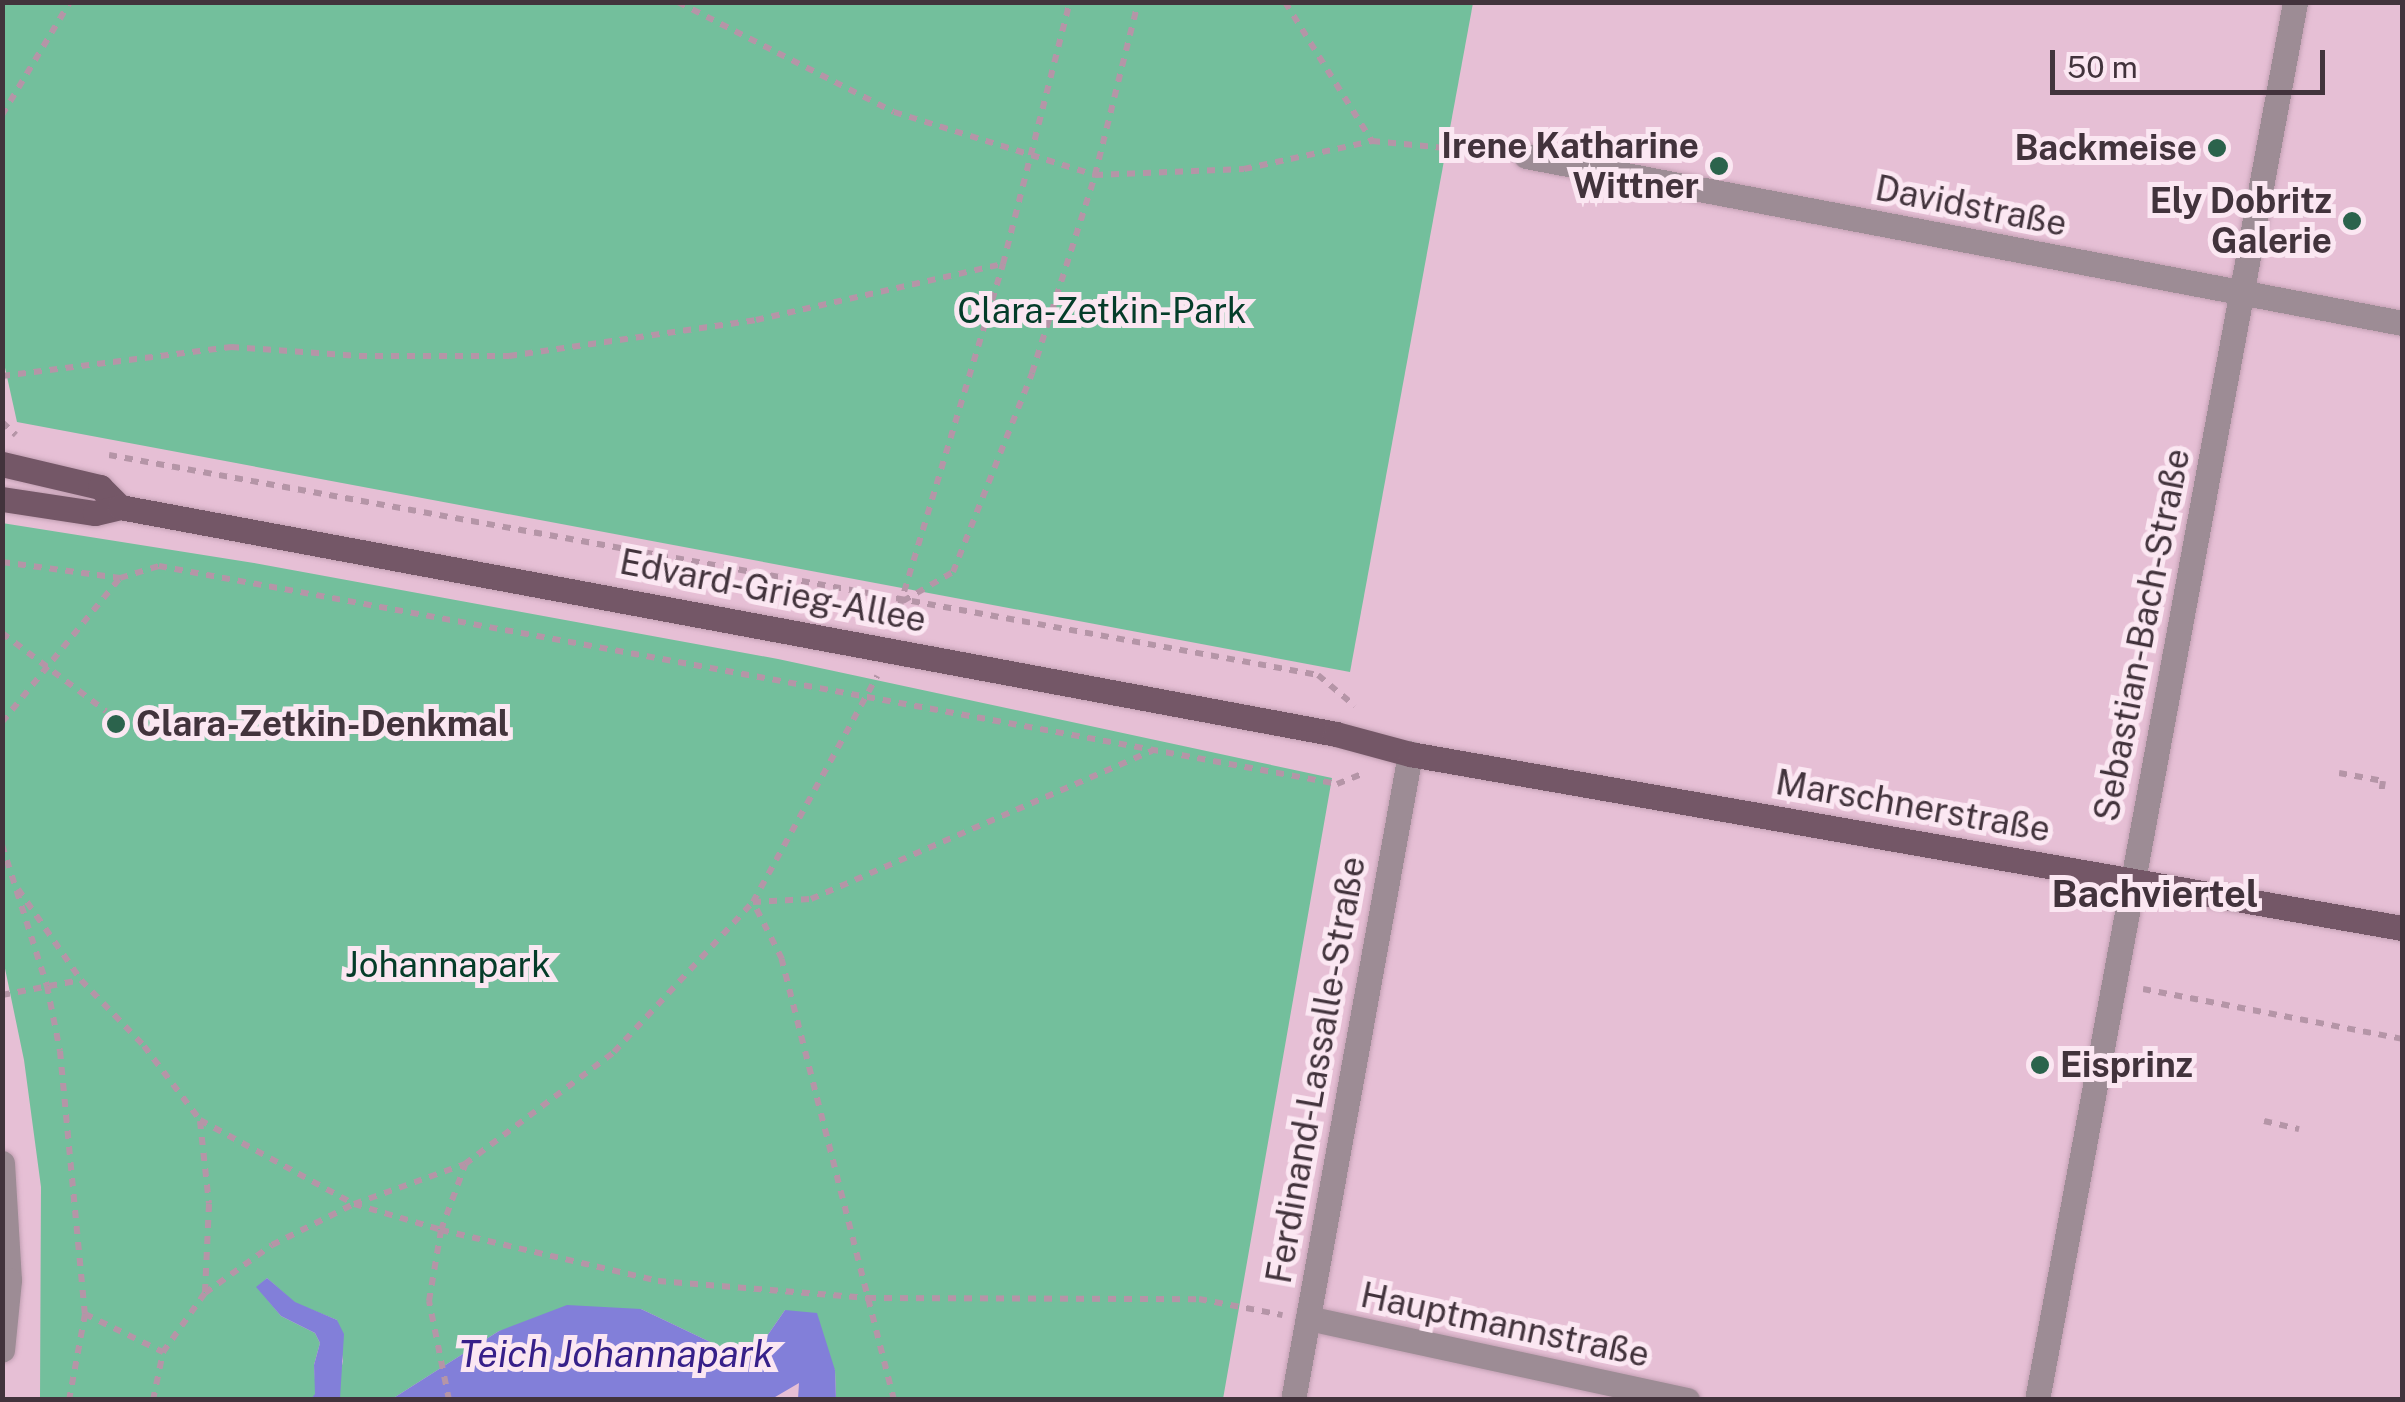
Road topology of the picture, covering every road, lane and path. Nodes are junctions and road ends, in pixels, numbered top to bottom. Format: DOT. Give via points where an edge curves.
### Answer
graph roads {
  1 [pos="70,2"];
  2 [pos="678,2"];
  3 [pos="1070,2"];
  4 [pos="1138,2"];
  5 [pos="1286,2"];
  6 [pos="2295,2"];
  7 [pos="2,115"];
  8 [pos="1372,141"];
  9 [pos="1526,156"];
  10 [pos="1031,158"];
  11 [pos="1094,175"];
  12 [pos="1003,264"];
  13 [pos="2243,294"];
  14 [pos="2402,323"];
  15 [pos="2,376"];
  16 [pos="98,453"];
  17 [pos="2,464"];
  18 [pos="2,499"];
  19 [pos="120,507"];
  20 [pos="2,562"];
  21 [pos="120,578"];
  22 [pos="902,602"];
  23 [pos="2,633"];
  24 [pos="886,648"];
  25 [pos="48,668"];
  26 [pos="865,700"];
  27 [pos="1358,708"];
  28 [pos="106,711"];
  29 [pos="2,722"];
  30 [pos="1152,751"];
  31 [pos="1410,754"];
  32 [pos="2339,773"];
  33 [pos="2381,794"];
  34 [pos="2,845"];
  35 [pos="2130,881"];
  36 [pos="18,889"];
  37 [pos="753,902"];
  38 [pos="2402,928"];
  39 [pos="81,980"];
  40 [pos="2112,984"];
  41 [pos="46,986"];
  42 [pos="2,995"];
  43 [pos="2246,997"];
  44 [pos="2244,1008"];
  45 [pos="2331,1013"];
  46 [pos="2330,1025"];
  47 [pos="2402,1039"];
  48 [pos="200,1120"];
  49 [pos="2264,1122"];
  50 [pos="2299,1128"];
  51 [pos="2,1163"];
  52 [pos="465,1164"];
  53 [pos="354,1204"];
  54 [pos="441,1230"];
  55 [pos="205,1293"];
  56 [pos="868,1298"];
  57 [pos="85,1314"];
  58 [pos="1308,1318"];
  59 [pos="2,1350"];
  60 [pos="163,1352"];
  61 [pos="69,1400"];
  62 [pos="153,1400"];
  63 [pos="449,1400"];
  64 [pos="894,1400"];
  65 [pos="1294,1400"];
  66 [pos="1687,1400"];
  67 [pos="2037,1400"];
  1 -- 7 [label="path"];
  2 -- 10 [label="path" via="894,112"];
  3 -- 10 [label="path"];
  4 -- 11 [label="path"];
  5 -- 8 [label="path"];
  6 -- 13 [label="street, Sebastian-Bach-Straße"];
  8 -- 9 [label="path"];
  8 -- 11 [label="path" via="1244,169"];
  9 -- 13 [label="street, Davidstraße"];
  10 -- 11 [label="path"];
  10 -- 12 [label="path"];
  11 -- 22 [label="path" via="1032,373 953,572"];
  12 -- 15 [label="path" via="756,320 508,356 359,356 231,346"];
  12 -- 22 [label="path"];
  13 -- 14 [label="street, Davidstraße"];
  13 -- 35 [label="street, Sebastian-Bach-Straße"];
  16 -- 22 [label="path"];
  17 -- 19 [label="main road, Edvard-Grieg-Allee" via="100,488"];
  18 -- 19 [label="main road, Edvard-Grieg-Allee" via="95,513"];
  19 -- 24 [label="main road, Edvard-Grieg-Allee"];
  20 -- 21 [label="path"];
  21 -- 25 [label="path"];
  21 -- 26 [label="path" via="159,566"];
  22 -- 24 [label="path"];
  22 -- 27 [label="path" via="1318,674"];
  23 -- 25 [label="path"];
  24 -- 26 [label="path"];
  24 -- 31 [label="main road, Edvard-Grieg-Allee"];
  25 -- 28 [label="path"];
  25 -- 29 [label="path"];
  26 -- 30 [label="path"];
  26 -- 37 [label="path"];
  30 -- 31 [label="path" via="1337,784"];
  30 -- 37 [label="path" via="811,898"];
  31 -- 35 [label="main road, Marschnerstraße"];
  31 -- 58 [label="street, Ferdinand-Lassalle-Straße"];
  32 -- 33 [label="path" via="2384,780"];
  34 -- 36 [label="path"];
  35 -- 38 [label="main road, Marschnerstraße"];
  35 -- 40 [label="street, Sebastian-Bach-Straße"];
  36 -- 39 [label="path"];
  36 -- 41 [label="path"];
  37 -- 52 [label="path" via="614,1052"];
  37 -- 56 [label="path" via="782,958"];
  39 -- 41 [label="path"];
  39 -- 48 [label="path" via="144,1046"];
  40 -- 44 [label="path"];
  40 -- 67 [label="street, Sebastian-Bach-Straße"];
  41 -- 42 [label="path"];
  41 -- 57 [label="path" via="60,1052"];
  43 -- 44 [label="path"];
  44 -- 46 [label="path"];
  45 -- 46 [label="path"];
  46 -- 47 [label="path"];
  48 -- 53 [label="path"];
  48 -- 55 [label="path" via="209,1204"];
  49 -- 50 [label="path"];
  51 -- 59 [label="street" via="8,1280"];
  52 -- 53 [label="path"];
  52 -- 54 [label="path"];
  53 -- 54 [label="path"];
  53 -- 55 [label="path" via="272,1245"];
  54 -- 56 [label="path" via="658,1281"];
  54 -- 63 [label="path" via="429,1301"];
  55 -- 60 [label="path"];
  56 -- 58 [label="path" via="1199,1298"];
  56 -- 64 [label="path"];
  57 -- 60 [label="path"];
  57 -- 61 [label="path"];
  58 -- 65 [label="street, Ferdinand-Lassalle-Straße"];
  58 -- 66 [label="street, Hauptmannstraße"];
  60 -- 62 [label="path"];
}
